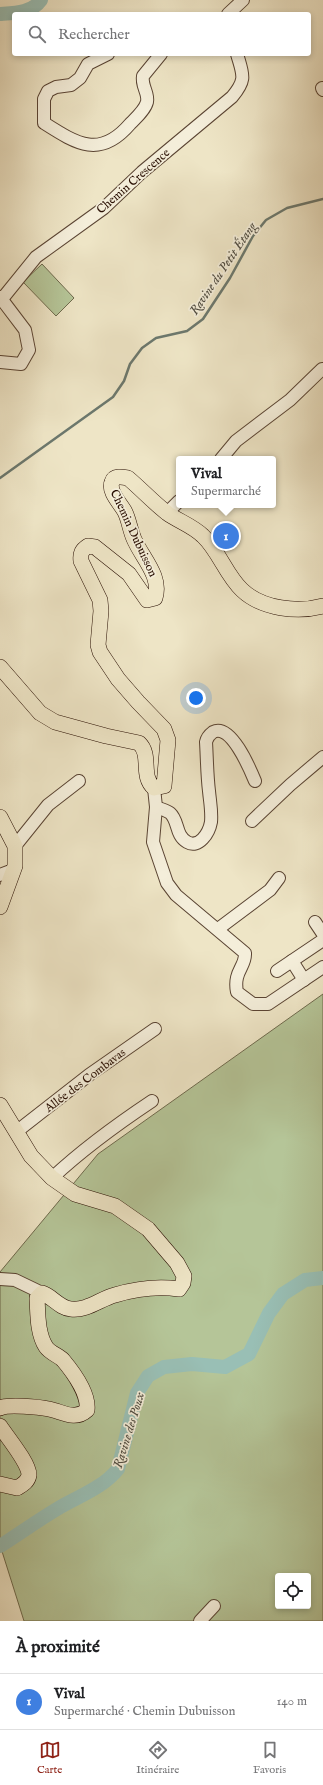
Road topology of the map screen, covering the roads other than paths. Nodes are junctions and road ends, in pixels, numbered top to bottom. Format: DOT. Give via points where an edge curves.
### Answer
graph roads {
  1 [pos="243,0"];
  2 [pos="230,12"];
  3 [pos="104,56"];
  4 [pos="159,56"];
  5 [pos="238,56"];
  6 [pos="1,298"];
  7 [pos="0,362"];
  8 [pos="323,369"];
  9 [pos="224,456"];
  10 [pos="176,504"];
  11 [pos="167,513"];
  12 [pos="323,606"];
  13 [pos="0,667"];
  14 [pos="323,757"];
  15 [pos="79,781"];
  16 [pos="255,781"];
  17 [pos="154,788"];
  18 [pos="156,807"];
  19 [pos="0,817"];
  20 [pos="252,821"];
  21 [pos="15,846"];
  22 [pos="7,873"];
  23 [pos="279,878"];
  24 [pos="0,907"];
  25 [pos="315,922"];
  26 [pos="218,930"];
  27 [pos="323,934"];
  28 [pos="323,940"];
  29 [pos="292,961"];
  30 [pos="323,967"];
  31 [pos="277,971"];
  32 [pos="304,980"];
  33 [pos="155,1029"];
  34 [pos="152,1101"];
  35 [pos="0,1105"];
  36 [pos="16,1132"];
  37 [pos="52,1178"];
  38 [pos="0,1279"];
  39 [pos="42,1293"];
  40 [pos="0,1408"];
  41 [pos="0,1426"];
  42 [pos="0,1484"];
  43 [pos="214,1606"];
  44 [pos="200,1621"];
  1 -- 2 [label="street"];
  3 -- 4 [label="street" via="88,64 80,78 71,86 56,87 48,91 44,99 44,123 61,134 92,146 111,141 128,126 146,104 143,76"];
  5 -- 6 [label="street, Chemin Crescence" via="244,75 242,85 232,97 142,172 104,208 36,257"];
  6 -- 7 [label="street" via="25,330 29,350 21,364"];
  8 -- 9 [label="street" via="290,400 236,441"];
  10 -- 11 [label="street"];
  11 -- 12 [label="main road, Chemin Dubuisson" via="209,541 242,590 249,596 264,604 281,608 313,609"];
  11 -- 17 [label="main road, Chemin Dubuisson" via="128,478 122,476 112,481 114,494 126,513 134,539 157,583 155,598 151,600 143,597 129,574 95,547 88,546 80,554 84,569 100,600 100,652 118,679 164,729 168,740 164,786"];
  13 -- 17 [label="main road" via="40,713 55,722 143,746 147,776"];
  14 -- 20 [label="street"];
  15 -- 21 [label="street" via="48,805"];
  16 -- 18 [label="street" via="238,747 223,731 217,731 209,735 206,742 208,791 212,810 211,824 205,836 197,843 186,842 178,832 169,812"];
  17 -- 18 [label="street"];
  18 -- 26 [label="street" via="153,842 167,883 176,895"];
  19 -- 21 [label="main road"];
  21 -- 22 [label="main road"];
  22 -- 24 [label="main road"];
  23 -- 26 [label="street" via="270,890"];
  25 -- 27 [label="street"];
  26 -- 32 [label="street" via="245,953 236,978 236,987 237,992 253,1004 268,1004"];
  28 -- 29 [label="street"];
  29 -- 31 [label="street"];
  29 -- 32 [label="street"];
  30 -- 32 [label="street"];
  33 -- 36 [label="street, Allée des Combavas" via="89,1075"];
  34 -- 37 [label="street" via="77,1154"];
  35 -- 36 [label="main road"];
  36 -- 37 [label="main road" via="31,1156"];
  37 -- 39 [label="main road" via="75,1194 115,1206 148,1229 177,1263 184,1276 179,1289 167,1287 120,1294 90,1306 71,1309"];
  38 -- 39 [label="street" via="15,1280"];
  39 -- 40 [label="main road" via="37,1298 41,1337 46,1348 62,1360 75,1378 86,1398 87,1410 75,1416 49,1409 7,1405"];
  41 -- 42 [label="main road" via="26,1466 29,1475 25,1484 17,1488"];
  43 -- 44 [label="street"];
}
